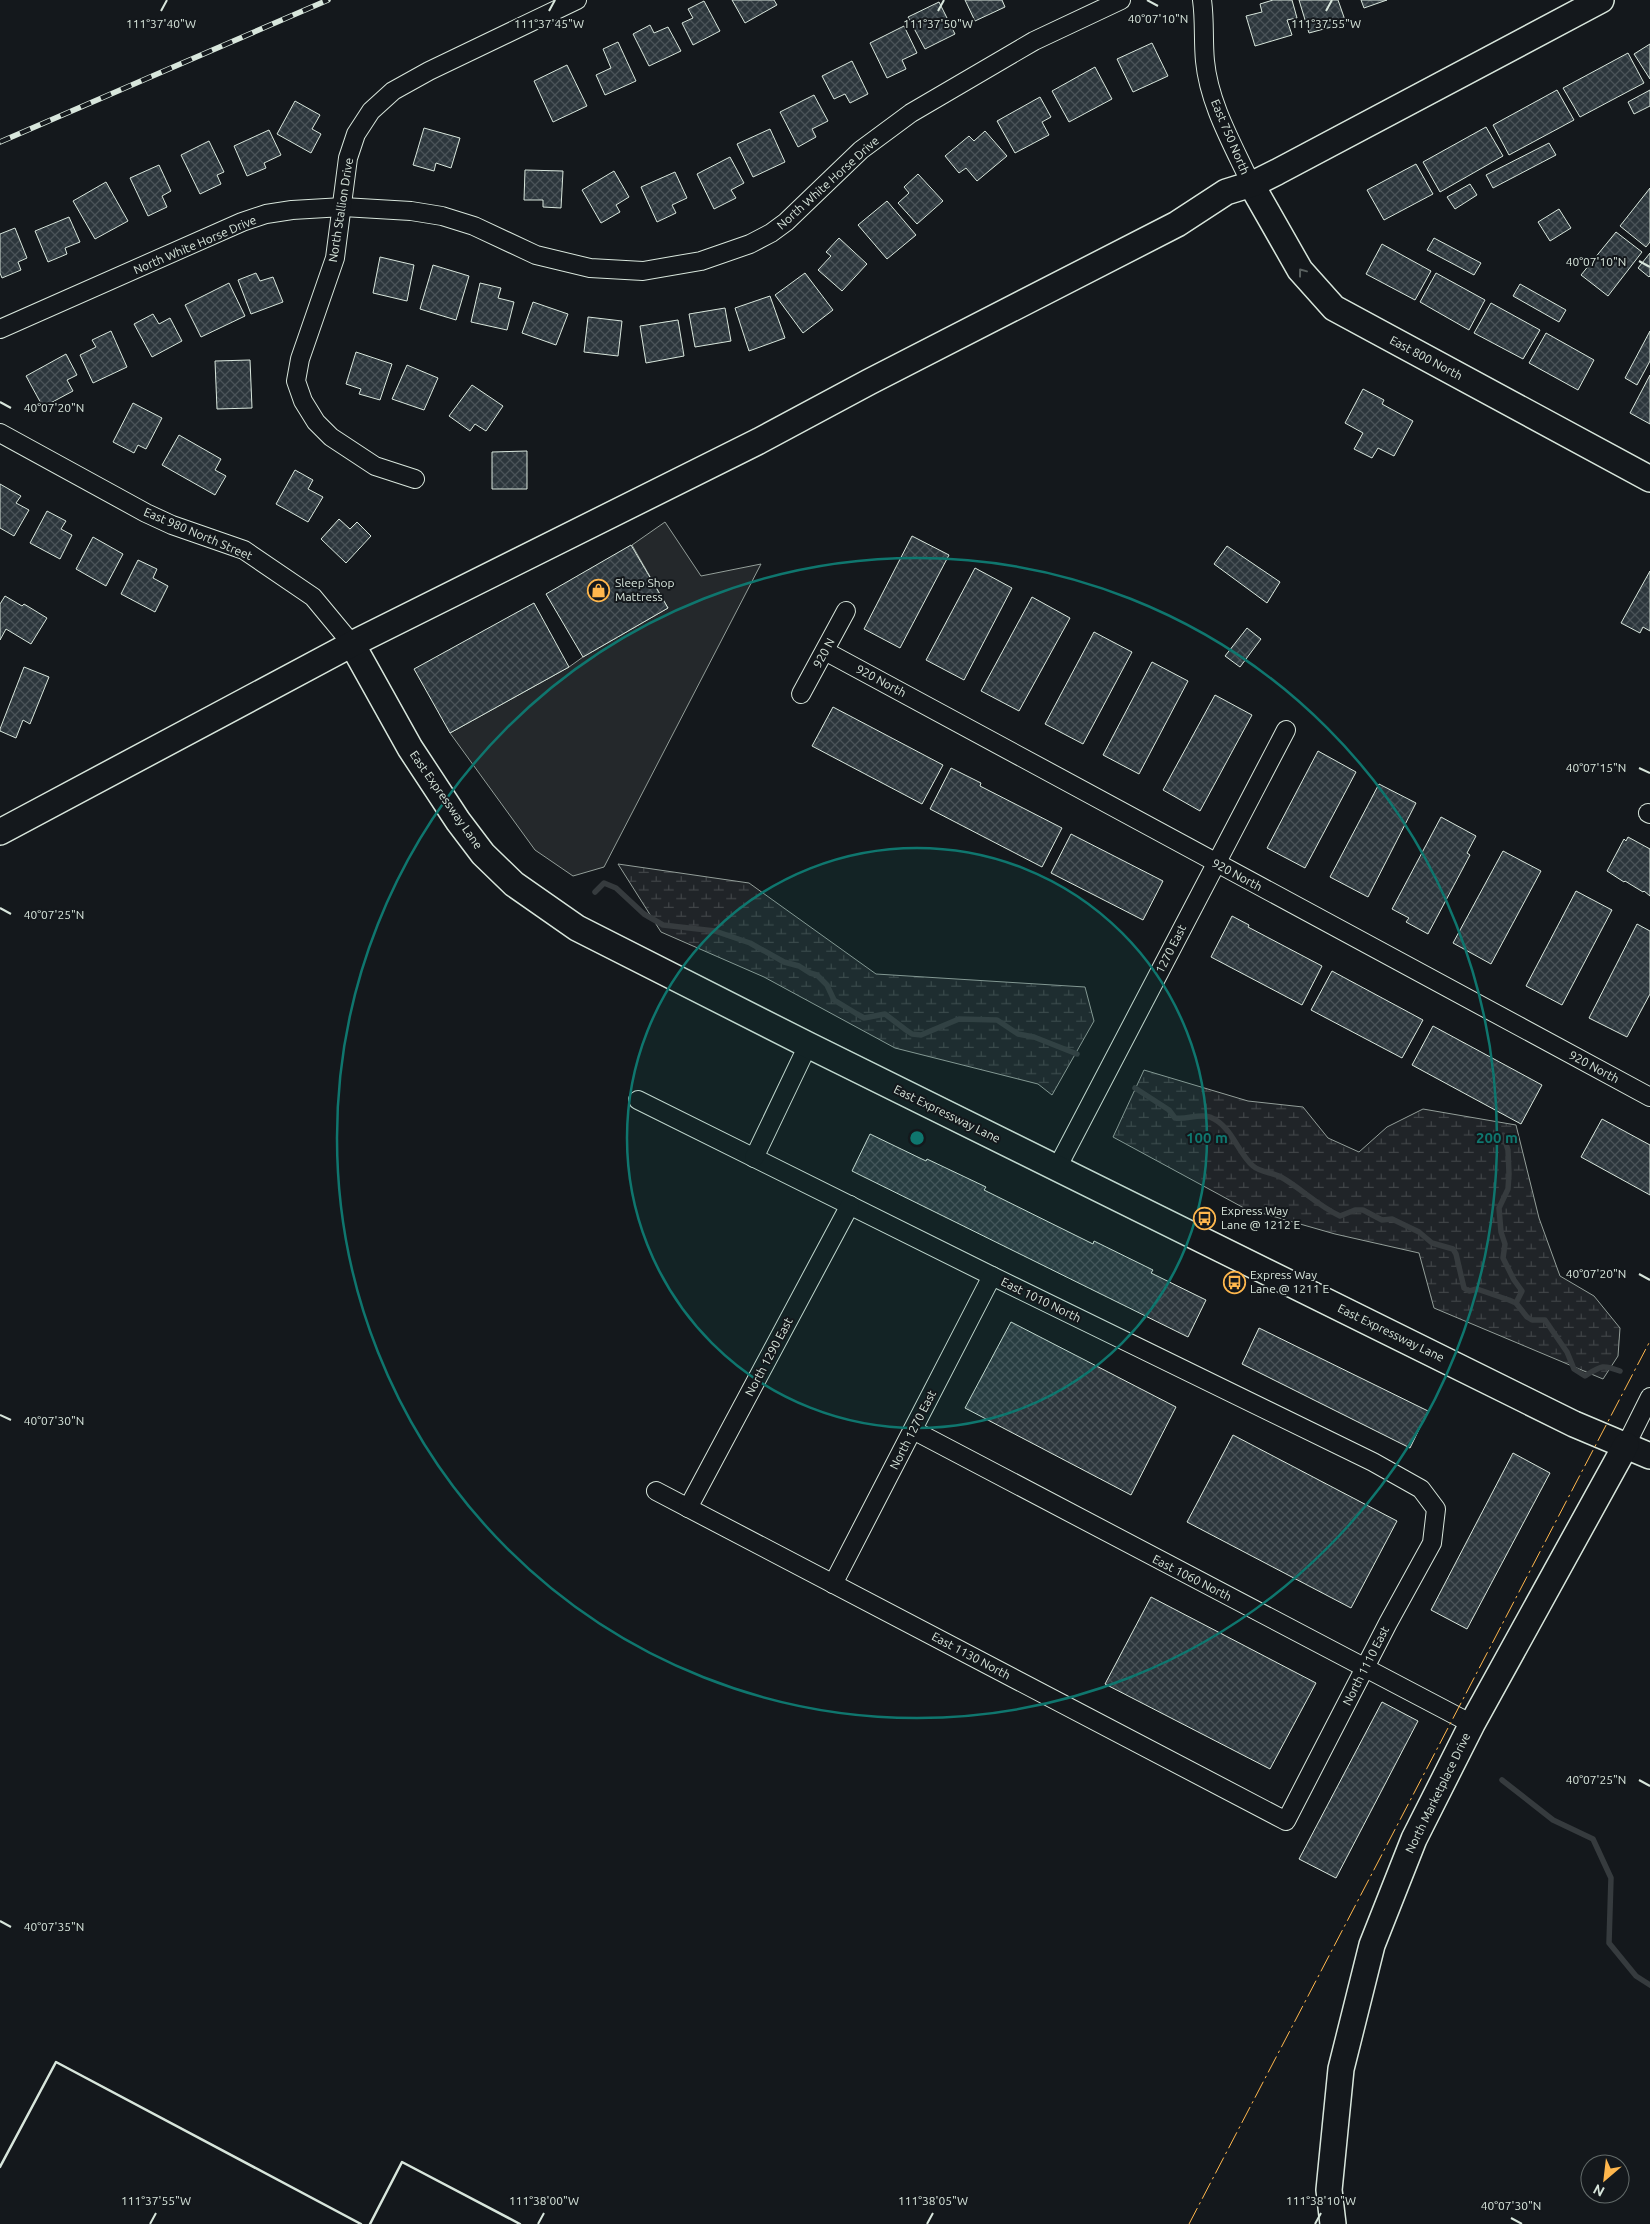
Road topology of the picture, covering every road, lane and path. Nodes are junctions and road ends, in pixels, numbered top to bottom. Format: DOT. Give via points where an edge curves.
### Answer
graph roads {
  1 [pos="577,0"];
  2 [pos="1121,0"];
  3 [pos="1202,0"];
  4 [pos="1601,0"];
  5 [pos="1251,184"];
  6 [pos="343,207"];
  7 [pos="0,329"];
  8 [pos="0,433"];
  9 [pos="415,479"];
  10 [pos="1650,479"];
  11 [pos="846,611"];
  12 [pos="352,644"];
  13 [pos="825,651"];
  14 [pos="801,694"];
  15 [pos="1286,730"];
  16 [pos="0,832"];
  17 [pos="1215,864"];
  18 [pos="808,1045"];
  19 [pos="1650,1097"];
  20 [pos="638,1100"];
  21 [pos="754,1158"];
  22 [pos="1057,1168"];
  23 [pos="850,1205"];
  24 [pos="992,1276"];
  25 [pos="1650,1397"];
  26 [pos="913,1430"];
  27 [pos="1626,1445"];
  28 [pos="1650,1456"];
  29 [pos="656,1491"];
  30 [pos="688,1508"];
  31 [pos="1436,1509"];
  32 [pos="833,1584"];
  33 [pos="1366,1668"];
  34 [pos="1472,1724"];
  35 [pos="1286,1821"];
  36 [pos="1333,2224"];
  1 -- 6 [label="street, North Stallion Drive" via="429,71 393,91 370,111 356,134 348,158"];
  2 -- 6 [label="street, North White Horse Drive" via="1034,41 911,113 861,150 771,233 701,261 643,271 590,268 536,255 474,226 442,216"];
  3 -- 5 [label="street, East 750 North" via="1205,62 1214,101"];
  4 -- 5 [label="street"];
  10 -- 5 [label="street, East 800 North, one-way" via="1334,308 1300,270"];
  5 -- 12 [label="street" via="1226,192 1177,224 759,442"];
  6 -- 7 [label="street, North White Horse Drive" via="292,210 242,222"];
  6 -- 9 [label="street, North Stallion Drive" via="335,258 300,359 296,381 316,422 331,437 375,466"];
  8 -- 12 [label="street, East 980 North Street" via="146,513 244,550 313,598"];
  11 -- 13 [label="street, 920 N"];
  12 -- 16 [label="street"];
  12 -- 18 [label="street, East Expressway Lane" via="410,748 440,794 484,854 514,884 577,928"];
  13 -- 14 [label="street, 920 N"];
  13 -- 17 [label="street, 920 North"];
  15 -- 17 [label="street, 1270 East"];
  17 -- 19 [label="street, 920 North"];
  17 -- 22 [label="street, 1270 East"];
  18 -- 21 [label="street"];
  18 -- 22 [label="street, East Expressway Lane"];
  20 -- 21 [label="street, East 1010 North"];
  21 -- 23 [label="street, East 1010 North"];
  22 -- 27 [label="street, East Expressway Lane" via="1574,1424"];
  23 -- 24 [label="street, East 1010 North"];
  23 -- 30 [label="street, North 1290 East"];
  24 -- 26 [label="street, North 1270 East"];
  24 -- 31 [label="street, East 1010 North" via="1373,1462 1421,1489"];
  25 -- 27 [label="street, North Marketplace Drive"];
  26 -- 32 [label="street, North 1270 East"];
  26 -- 33 [label="street, East 1060 North"];
  27 -- 28 [label="street, East Expressway Lane"];
  27 -- 34 [label="street, North Marketplace Drive"];
  29 -- 30 [label="street, East 1130 North"];
  30 -- 32 [label="street, East 1130 North"];
  31 -- 33 [label="street, North 1110 East" via="1432,1543"];
  32 -- 35 [label="street, East 1130 North"];
  33 -- 34 [label="street, East 1060 North"];
  33 -- 35 [label="street, North 1110 East"];
  34 -- 36 [label="street, North Marketplace Drive" via="1414,1839 1372,1945 1341,2069 1329,2190"];
}
